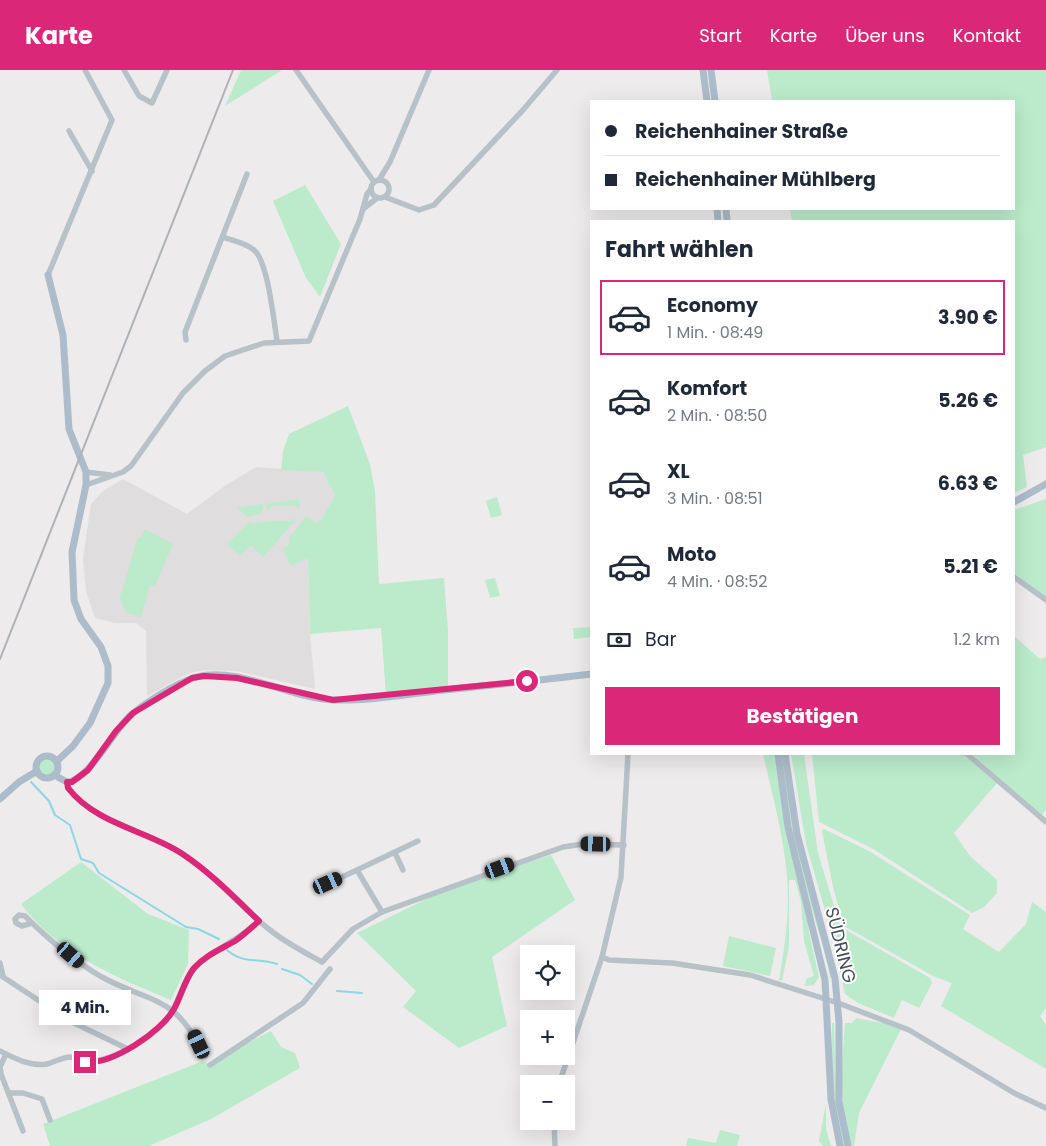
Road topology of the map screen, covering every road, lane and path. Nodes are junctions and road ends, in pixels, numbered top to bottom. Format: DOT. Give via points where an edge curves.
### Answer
graph roads {
  1 [pos="85,70"];
  2 [pos="124,70"];
  3 [pos="167,70"];
  4 [pos="296,70"];
  5 [pos="429,70"];
  6 [pos="557,70"];
  7 [pos="703,70"];
  8 [pos="711,70"];
  9 [pos="707,100"];
  10 [pos="714,100"];
  11 [pos="69,131"];
  12 [pos="92,171"];
  13 [pos="247,174"];
  14 [pos="379,181"];
  15 [pos="371,189"];
  16 [pos="387,195"];
  17 [pos="377,198"];
  18 [pos="363,210"];
  19 [pos="223,237"];
  20 [pos="48,275"];
  21 [pos="186,340"];
  22 [pos="277,341"];
  23 [pos="86,470"];
  24 [pos="112,475"];
  25 [pos="1046,484"];
  26 [pos="86,485"];
  27 [pos="1015,501"];
  28 [pos="1015,578"];
  29 [pos="1046,600"];
  30 [pos="590,674"];
  31 [pos="628,755"];
  32 [pos="778,755"];
  33 [pos="785,755"];
  34 [pos="968,755"];
  35 [pos="57,761"];
  36 [pos="37,771"];
  37 [pos="54,775"];
  38 [pos="67,782"];
  39 [pos="0,799"];
  40 [pos="1046,822"];
  41 [pos="418,841"];
  42 [pos="624,845"];
  43 [pos="396,853"];
  44 [pos="356,870"];
  45 [pos="403,870"];
  46 [pos="328,883"];
  47 [pos="382,912"];
  48 [pos="259,921"];
  49 [pos="32,923"];
  50 [pos="602,957"];
  51 [pos="0,963"];
  52 [pos="330,969"];
  53 [pos="2,976"];
  54 [pos="828,999"];
  55 [pos="838,1003"];
  56 [pos="174,1010"];
  57 [pos="128,1048"];
  58 [pos="3,1053"];
  59 [pos="204,1056"];
  60 [pos="210,1065"];
  61 [pos="562,1075"];
  62 [pos="9,1093"];
  63 [pos="1046,1108"];
  64 [pos="50,1120"];
  65 [pos="554,1130"];
  66 [pos="24,1131"];
  67 [pos="555,1146"];
  68 [pos="840,1146"];
  69 [pos="848,1146"];
  1 -- 12 [label="street" via="112,120"];
  2 -- 3 [label="street" via="139,96 152,103"];
  4 -- 14 [label="street" via="331,123"];
  5 -- 14 [label="street"];
  6 -- 16 [label="street" via="434,205 419,210"];
  7 -- 9 [label="main road"];
  8 -- 10 [label="main road"];
  11 -- 12 [label="street"];
  12 -- 20 [label="street"];
  13 -- 19 [label="street"];
  14 -- 15 [label="street"];
  14 -- 16 [label="street" via="389,186"];
  15 -- 17 [label="street"];
  15 -- 18 [label="street"];
  16 -- 17 [label="street"];
  17 -- 18 [label="street"];
  18 -- 22 [label="street" via="309,341"];
  19 -- 21 [label="street" via="186,332"];
  19 -- 22 [label="street" via="248,246 258,254 272,303"];
  20 -- 23 [label="main road" via="63,335 70,428"];
  22 -- 24 [label="street" via="225,356 205,371 183,393 131,466"];
  23 -- 24 [label="street"];
  23 -- 26 [label="main road"];
  24 -- 26 [label="street"];
  25 -- 27 [label="main road"];
  26 -- 35 [label="main road" via="72,552 74,600 81,619 101,647 108,666 108,683 90,723"];
  28 -- 29 [label="street"];
  30 -- 38 [label="main road" via="333,700 237,678 192,678 133,713 88,770"];
  31 -- 42 [label="street"];
  32 -- 54 [label="main road, SÜDRING" via="788,827 823,965"];
  33 -- 55 [label="main road, SÜDRING" via="797,834 830,952"];
  34 -- 40 [label="street"];
  35 -- 36 [label="main road" via="49,756 42,757 36,765"];
  35 -- 37 [label="main road"];
  36 -- 37 [label="main road" via="46,778"];
  36 -- 39 [label="main road"];
  37 -- 38 [label="main road"];
  38 -- 48 [label="street" via="72,793 109,820 166,844 197,864"];
  41 -- 43 [label="street"];
  42 -- 47 [label="street" via="563,847"];
  42 -- 50 [label="street" via="621,877"];
  43 -- 44 [label="street"];
  43 -- 45 [label="street"];
  44 -- 46 [label="street"];
  44 -- 47 [label="street"];
  47 -- 48 [label="street" via="353,929 322,962 290,945"];
  48 -- 56 [label="street" via="238,940 208,956 193,970"];
  49 -- 56 [label="street" via="81,964 102,977"];
  50 -- 54 [label="street" via="750,975"];
  50 -- 61 [label="street"];
  51 -- 53 [label="street"];
  52 -- 60 [label="street" via="303,1003"];
  53 -- 57 [label="street" via="70,1021"];
  54 -- 55 [label="street"];
  54 -- 68 [label="main road, SÜDRING" via="831,1099"];
  55 -- 63 [label="street" via="909,1030 1014,1093"];
  55 -- 69 [label="main road, SÜDRING" via="839,1102"];
  56 -- 57 [label="street" via="153,1034"];
  56 -- 59 [label="street" via="193,1032"];
  57 -- 58 [label="street" via="89,1063 69,1057 37,1065"];
  58 -- 62 [label="street" via="0,1067"];
  62 -- 64 [label="street" via="23,1093 42,1099"];
  62 -- 66 [label="street"];
  65 -- 67 [label="street"];
}
